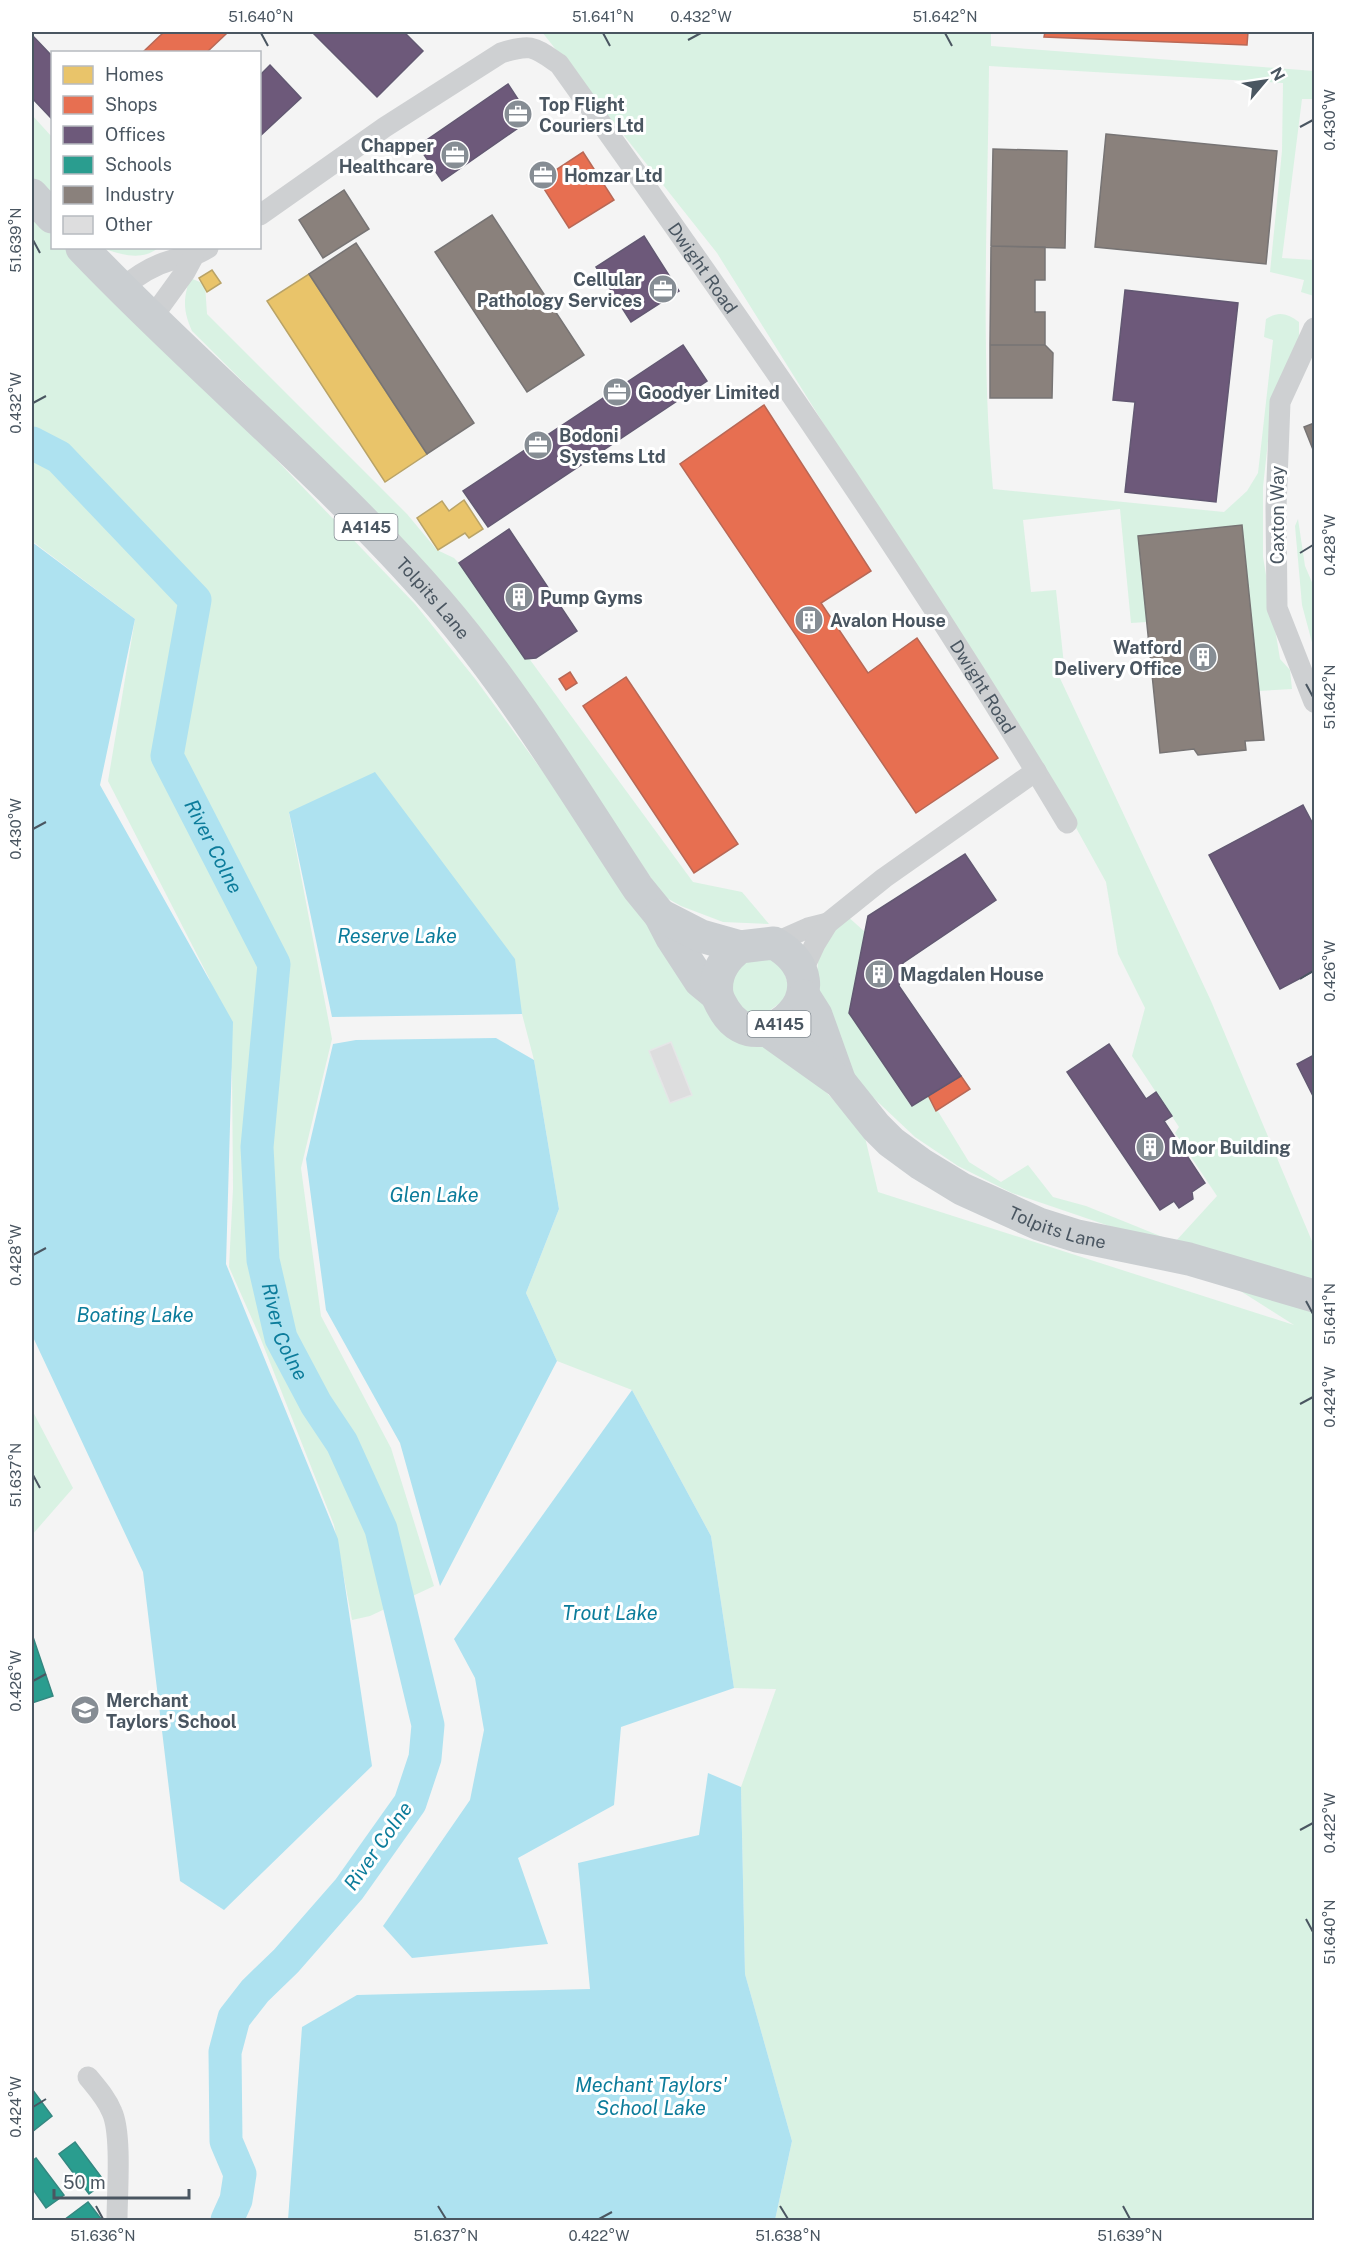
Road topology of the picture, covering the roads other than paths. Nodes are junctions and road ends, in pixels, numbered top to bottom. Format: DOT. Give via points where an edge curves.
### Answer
graph roads {
  1 [pos="32,195"];
  2 [pos="261,214"];
  3 [pos="51,216"];
  4 [pos="82,249"];
  5 [pos="200,252"];
  6 [pos="121,289"];
  7 [pos="151,319"];
  8 [pos="1314,328"];
  9 [pos="1314,702"];
  10 [pos="1036,771"];
  11 [pos="1067,823"];
  12 [pos="660,915"];
  13 [pos="828,923"];
  14 [pos="774,943"];
  15 [pos="740,947"];
  16 [pos="803,984"];
  17 [pos="717,995"];
  18 [pos="767,1030"];
  19 [pos="840,1082"];
  20 [pos="1314,1296"];
  21 [pos="88,2077"];
  22 [pos="117,2220"];
  1 -- 3 [label="main road"];
  2 -- 10 [label="street, Dwight Road" via="501,53 535,48 559,64 721,291 896,552"];
  4 -- 6 [label="main road, Tolpits Lane / A4145"];
  5 -- 6 [label="street" via="171,260"];
  5 -- 7 [label="street"];
  6 -- 7 [label="main road, Tolpits Lane / A4145"];
  7 -- 12 [label="main road, Tolpits Lane / A4145" via="303,462 438,603 493,670"];
  8 -- 9 [label="street, Caxton Way" via="1280,402 1276,507 1277,608"];
  10 -- 11 [label="street, Dwight Road"];
  10 -- 13 [label="street" via="884,878"];
  12 -- 15 [label="main road, Tolpits Lane / A4145" via="701,936"];
  12 -- 17 [label="main road, Tolpits Lane / A4145" via="700,981"];
  13 -- 14 [label="street"];
  13 -- 16 [label="street" via="815,944"];
  14 -- 15 [label="main road, Tolpits Lane / A4145"];
  14 -- 16 [label="main road, Tolpits Lane / A4145" via="795,958"];
  15 -- 17 [label="main road" via="722,966"];
  16 -- 18 [label="main road, A4145" via="796,1011"];
  16 -- 19 [label="main road, Tolpits Lane / A4145"];
  17 -- 18 [label="main road, Tolpits Lane / A4145" via="731,1020 754,1030"];
  18 -- 19 [label="main road, Tolpits Lane / A4145"];
  19 -- 20 [label="main road, Tolpits Lane / A4145" via="876,1127 921,1164 962,1189 1038,1224 1189,1259"];
  21 -- 22 [label="street" via="114,2115"];
}
